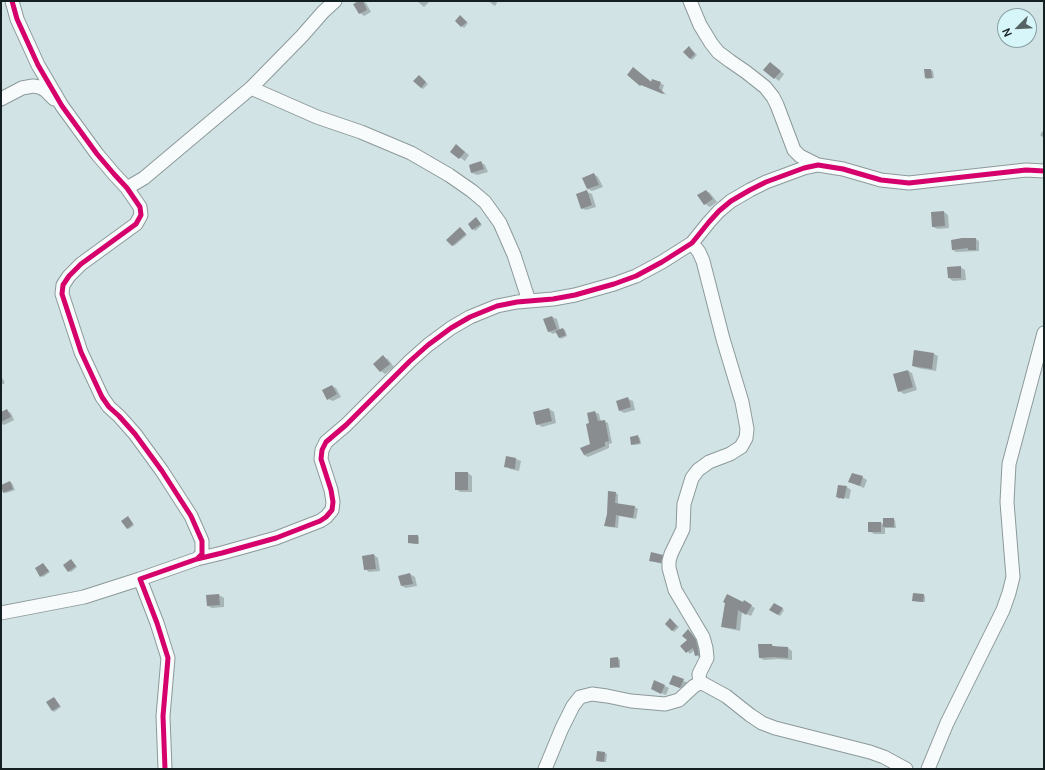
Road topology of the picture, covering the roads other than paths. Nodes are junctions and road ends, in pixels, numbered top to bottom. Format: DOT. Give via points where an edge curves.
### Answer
graph roads {
  1 [pos="12,1"];
  2 [pos="335,1"];
  3 [pos="690,1"];
  4 [pos="251,88"];
  5 [pos="1,99"];
  6 [pos="62,106"];
  7 [pos="818,165"];
  8 [pos="1044,171"];
  9 [pos="128,188"];
  10 [pos="692,243"];
  11 [pos="529,301"];
  12 [pos="1044,333"];
  13 [pos="197,559"];
  14 [pos="140,579"];
  15 [pos="1,613"];
  16 [pos="700,683"];
  17 [pos="164,769"];
  18 [pos="545,769"];
  19 [pos="906,769"];
  20 [pos="928,769"];
  1 -- 6 [label="street" via="17,19 38,65"];
  2 -- 4 [label="street"];
  3 -- 7 [label="street" via="700,25 714,47 761,83 773,97 794,150"];
  4 -- 9 [label="street" via="144,178"];
  4 -- 11 [label="street" via="411,153 472,191 485,202 500,223"];
  5 -- 6 [label="street" via="22,88 33,86 45,90"];
  6 -- 9 [label="street" via="97,154"];
  7 -- 8 [label="street" via="881,180 909,183 1026,170"];
  7 -- 10 [label="street" via="804,168 750,190 719,211"];
  9 -- 13 [label="street" via="140,207 141,215 136,224 81,264 63,285 62,294 81,352 102,397 135,434 191,516 202,541 202,554"];
  10 -- 11 [label="street" via="636,276 614,284 575,295"];
  10 -- 16 [label="street" via="703,261 742,402 747,429 741,447 705,465 692,478 684,504 683,529 670,554 669,568 674,590 706,648 707,658 699,674"];
  11 -- 13 [label="street" via="483,311 437,338 326,442 321,459 333,502 332,510 326,517 276,538"];
  12 -- 20 [label="street" via="1009,464 1007,502 1013,577 1009,593 947,722"];
  13 -- 14 [label="street"];
  14 -- 15 [label="street" via="84,597"];
  14 -- 17 [label="street" via="168,658 163,716"];
  16 -- 18 [label="street" via="679,700 666,704 592,694 580,697 562,728"];
  16 -- 19 [label="street" via="726,696 762,723 870,752"];
}
